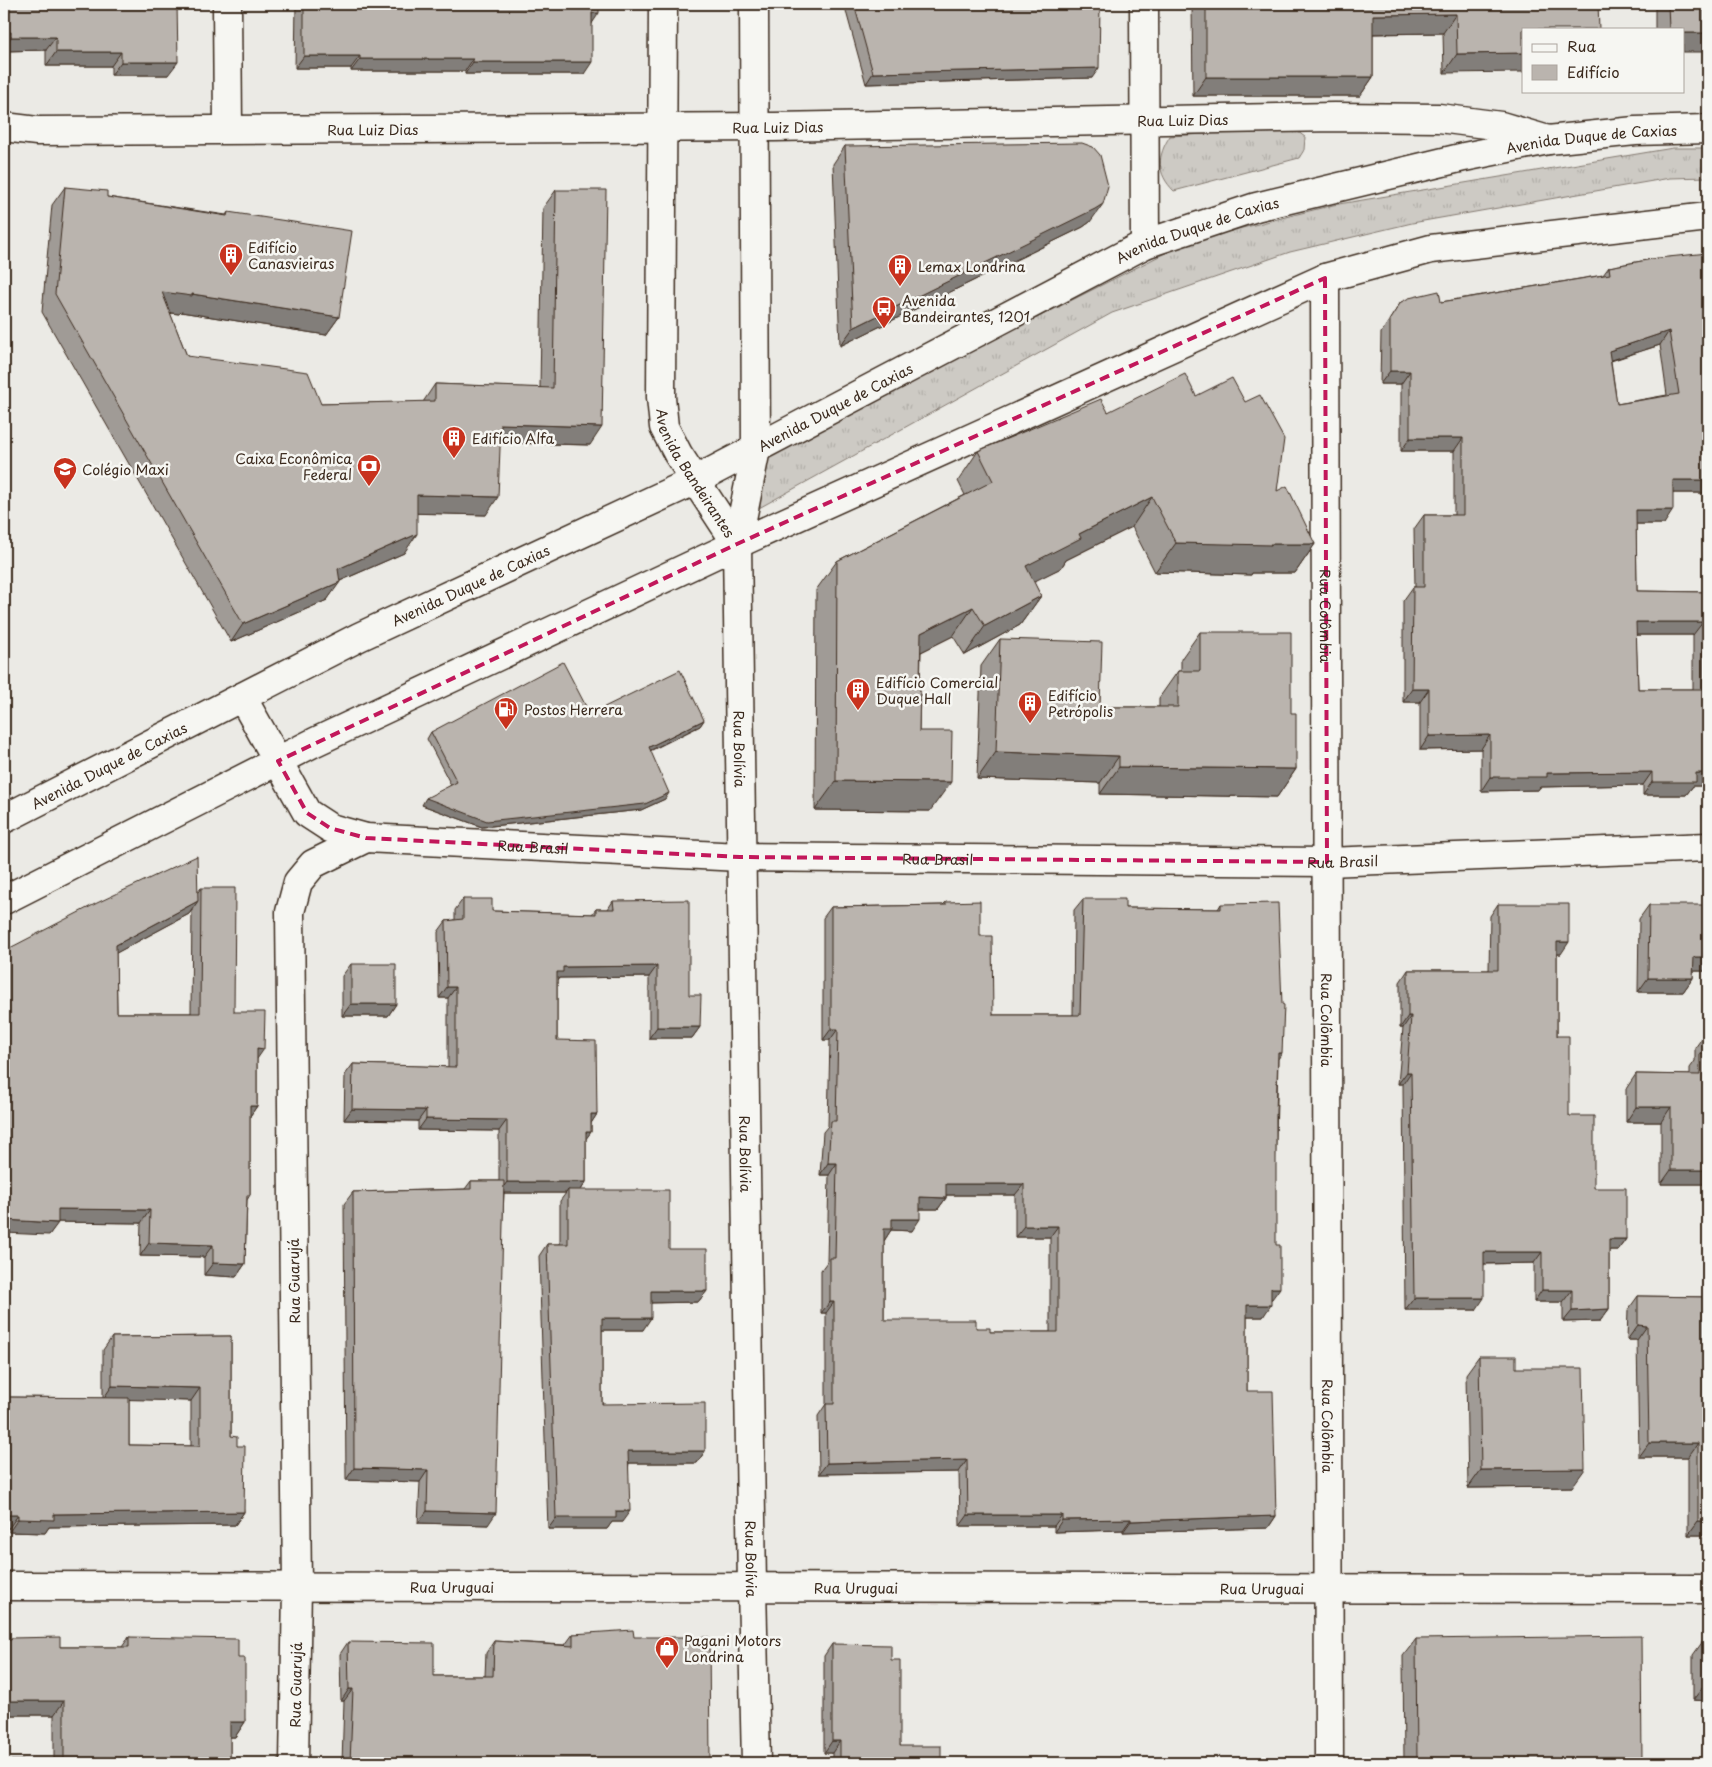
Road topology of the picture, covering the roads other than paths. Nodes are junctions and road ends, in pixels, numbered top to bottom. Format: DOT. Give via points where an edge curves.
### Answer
graph roads {
  1 [pos="227,4"];
  2 [pos="663,4"];
  3 [pos="754,4"];
  4 [pos="1144,4"];
  5 [pos="1143,120"];
  6 [pos="4,127"];
  7 [pos="754,127"];
  8 [pos="663,128"];
  9 [pos="228,129"];
  10 [pos="1708,129"];
  11 [pos="1548,140"];
  12 [pos="1708,217"];
  13 [pos="1145,244"];
  14 [pos="1325,278"];
  15 [pos="756,449"];
  16 [pos="694,481"];
  17 [pos="737,544"];
  18 [pos="242,698"];
  19 [pos="278,761"];
  20 [pos="4,819"];
  21 [pos="366,838"];
  22 [pos="1708,847"];
  23 [pos="740,858"];
  24 [pos="1327,862"];
  25 [pos="4,900"];
  26 [pos="4,1586"];
  27 [pos="297,1587"];
  28 [pos="752,1587"];
  29 [pos="1330,1588"];
  30 [pos="1708,1589"];
  31 [pos="294,1763"];
  32 [pos="756,1763"];
  33 [pos="1330,1763"];
  1 -- 9 [label="street"];
  2 -- 8 [label="street, Avenida Bandeirantes"];
  3 -- 7 [label="street, Avenida Bandeirantes"];
  4 -- 5 [label="street"];
  5 -- 7 [label="street, Rua Luiz Dias"];
  5 -- 11 [label="street, Rua Luiz Dias" via="1438,118 1501,126"];
  5 -- 13 [label="street"];
  6 -- 9 [label="street, Rua Luiz Dias" via="37,130"];
  7 -- 8 [label="street, Rua Luiz Dias"];
  7 -- 15 [label="street, Avenida Bandeirantes"];
  8 -- 9 [label="street, Rua Luiz Dias"];
  8 -- 16 [label="street, Avenida Bandeirantes" via="661,397 664,427"];
  10 -- 11 [label="street, Avenida Duque de Caxias" via="1635,130"];
  11 -- 13 [label="street, Avenida Duque de Caxias" via="1256,207"];
  12 -- 14 [label="street" via="1431,249"];
  13 -- 15 [label="street, Avenida Duque de Caxias"];
  14 -- 17 [label="street"];
  14 -- 24 [label="street, Rua Colômbia"];
  15 -- 16 [label="street, Avenida Duque de Caxias"];
  15 -- 17 [label="street, Avenida Bandeirantes"];
  16 -- 17 [label="street, Avenida Bandeirantes"];
  16 -- 18 [label="street, Avenida Duque de Caxias" via="359,637"];
  17 -- 19 [label="street"];
  17 -- 23 [label="street, Rua Bolívia"];
  18 -- 19 [label="street, Rua Brasil"];
  18 -- 20 [label="street, Avenida Duque de Caxias"];
  19 -- 21 [label="street, Rua Brasil" via="307,813 316,821"];
  19 -- 25 [label="street"];
  21 -- 23 [label="street, Rua Brasil"];
  21 -- 27 [label="street, Rua Guarujá" via="313,864 298,882 290,912"];
  22 -- 24 [label="street, Rua Brasil"];
  23 -- 24 [label="street, Rua Brasil"];
  23 -- 28 [label="street, Rua Bolívia"];
  24 -- 29 [label="street, Rua Colômbia"];
  26 -- 27 [label="street, Rua Uruguai"];
  27 -- 28 [label="street, Rua Uruguai"];
  27 -- 31 [label="street, Rua Guarujá"];
  28 -- 29 [label="street, Rua Uruguai"];
  28 -- 32 [label="street, Rua Bolívia"];
  29 -- 30 [label="street, Rua Uruguai"];
  29 -- 33 [label="street, Rua Colômbia"];
}
